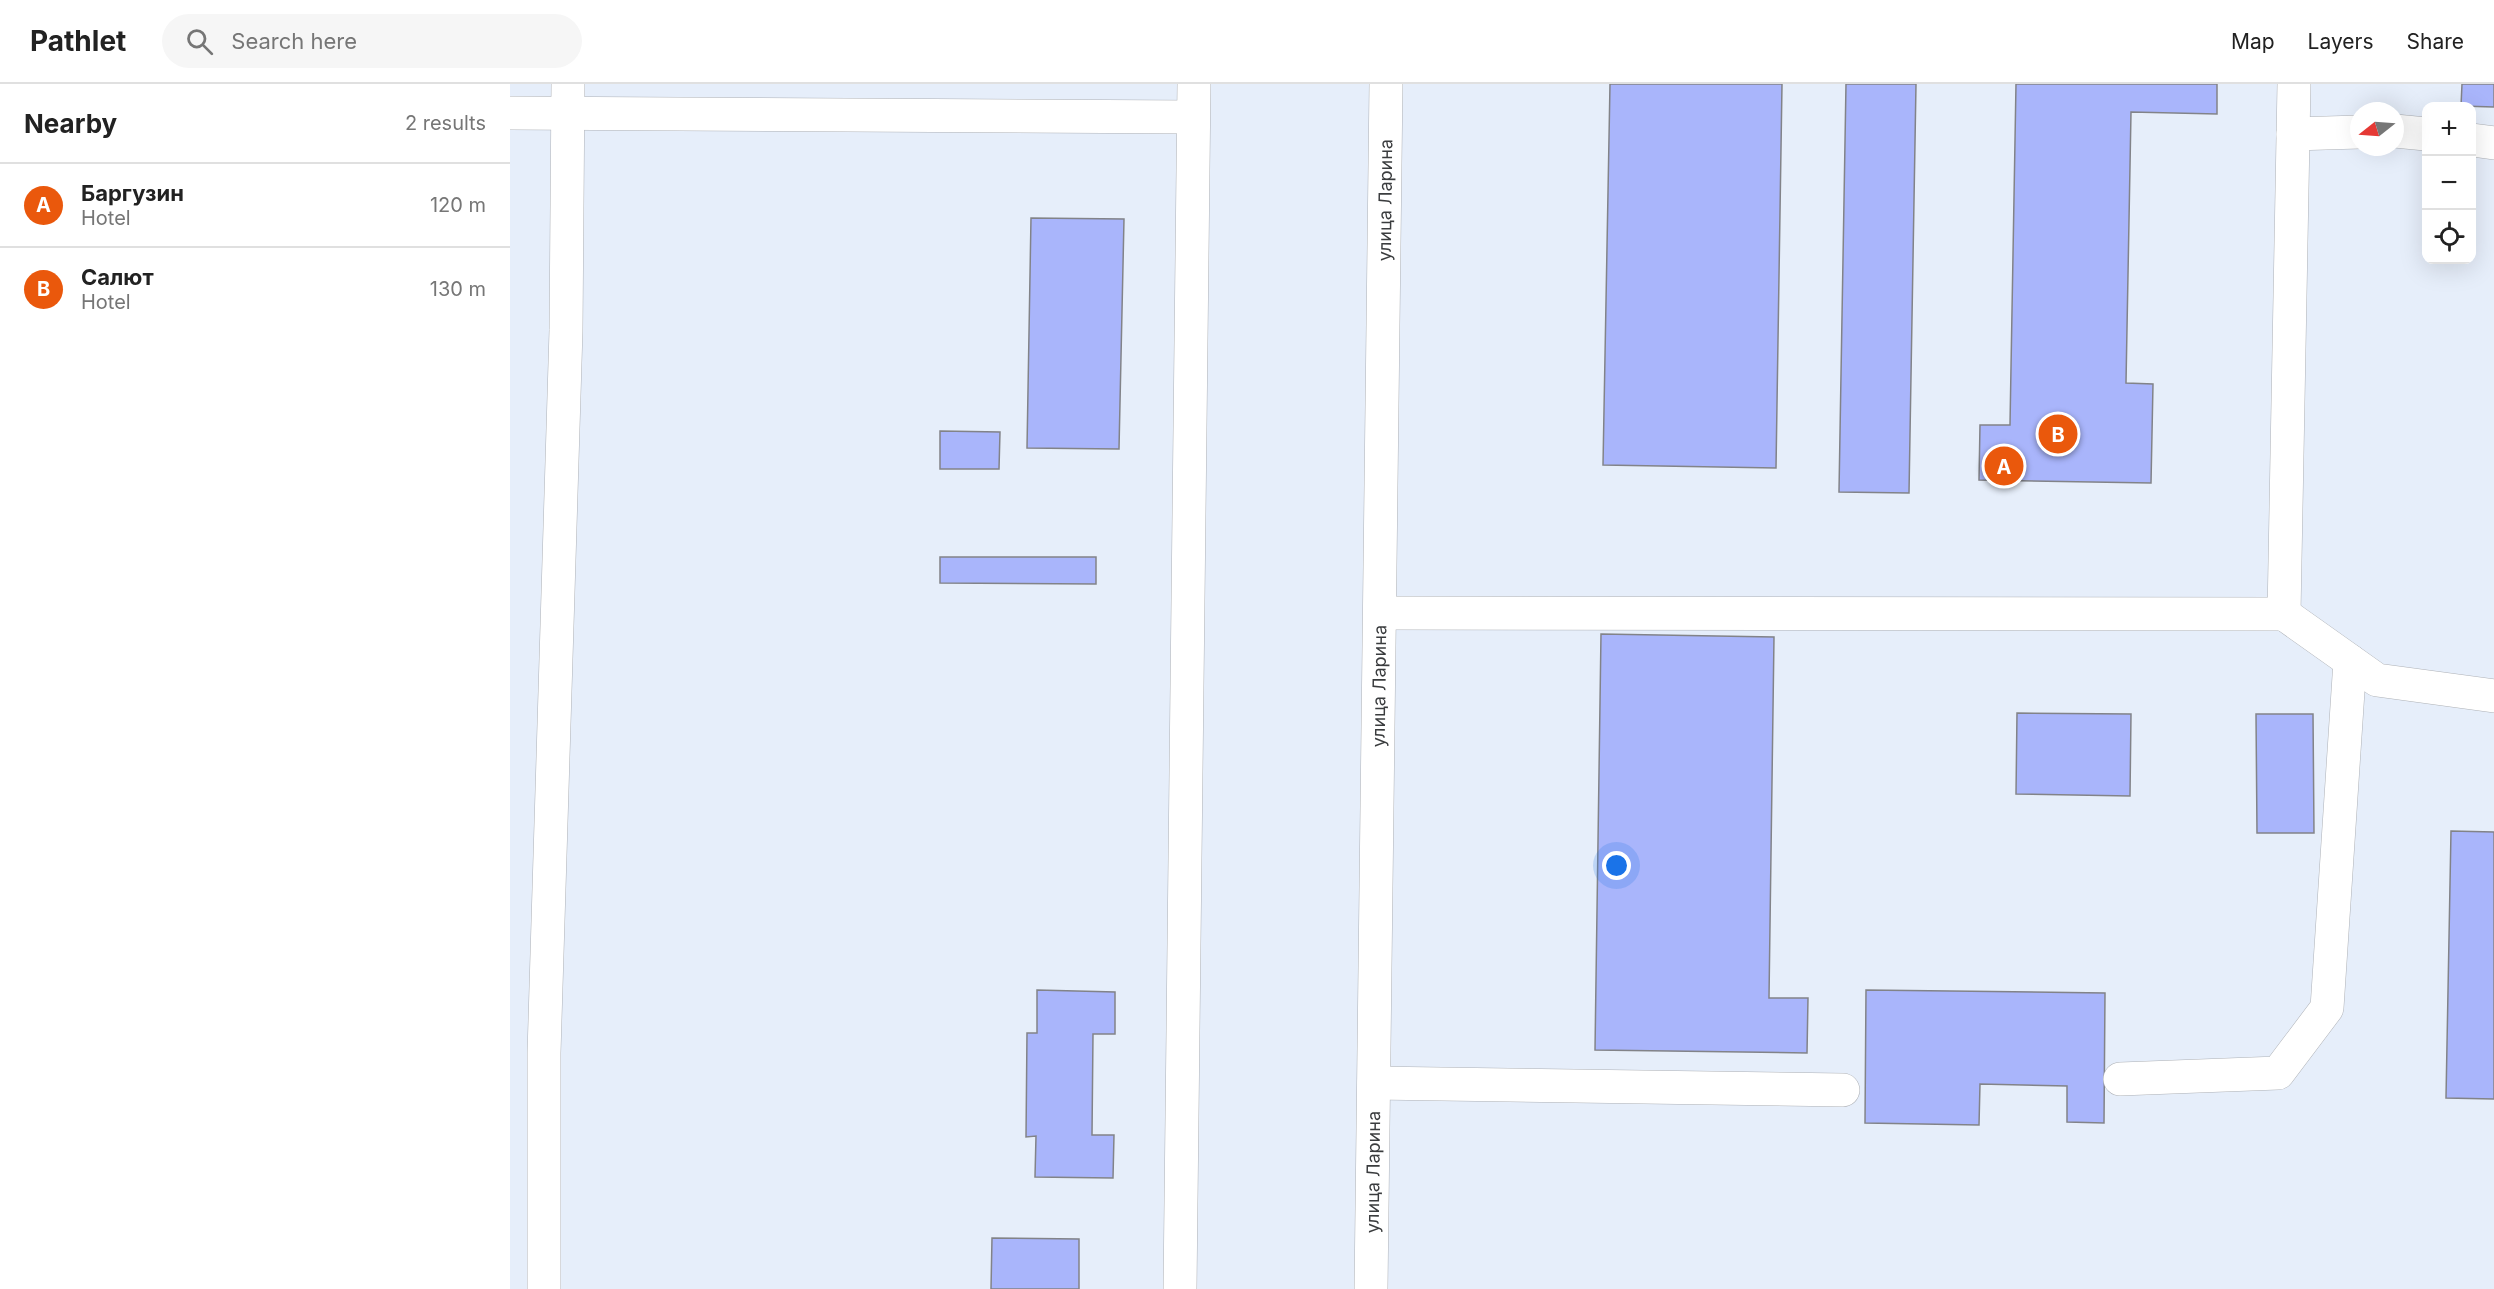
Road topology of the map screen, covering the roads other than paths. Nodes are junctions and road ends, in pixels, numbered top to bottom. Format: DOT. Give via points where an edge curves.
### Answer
graph roads {
  1 [pos="1194,84"];
  2 [pos="1386,84"];
  3 [pos="2294,84"];
  4 [pos="568,99"];
  5 [pos="510,113"];
  6 [pos="1193,117"];
  7 [pos="2350,132"];
  8 [pos="2404,132"];
  9 [pos="2293,134"];
  10 [pos="2422,134"];
  11 [pos="2476,141"];
  12 [pos="2494,143"];
  13 [pos="1380,614"];
  14 [pos="2284,614"];
  15 [pos="2350,661"];
  16 [pos="2494,696"];
  17 [pos="2120,1079"];
  18 [pos="1374,1083"];
  19 [pos="1843,1090"];
  20 [pos="544,1289"];
  21 [pos="1180,1289"];
  22 [pos="1371,1289"];
  1 -- 6 [label="street"];
  2 -- 13 [label="street, улица Ларина"];
  3 -- 9 [label="street"];
  4 -- 5 [label="street"];
  4 -- 6 [label="street"];
  4 -- 20 [label="street" via="566,330 544,1053"];
  6 -- 21 [label="street"];
  7 -- 9 [label="street"];
  8 -- 10 [label="street"];
  9 -- 14 [label="street"];
  11 -- 12 [label="street"];
  13 -- 14 [label="street"];
  13 -- 18 [label="street, улица Ларина"];
  14 -- 15 [label="street"];
  15 -- 16 [label="street" via="2377,680"];
  15 -- 17 [label="street" via="2327,1008 2278,1073"];
  18 -- 19 [label="street"];
  18 -- 22 [label="street, улица Ларина"];
}
